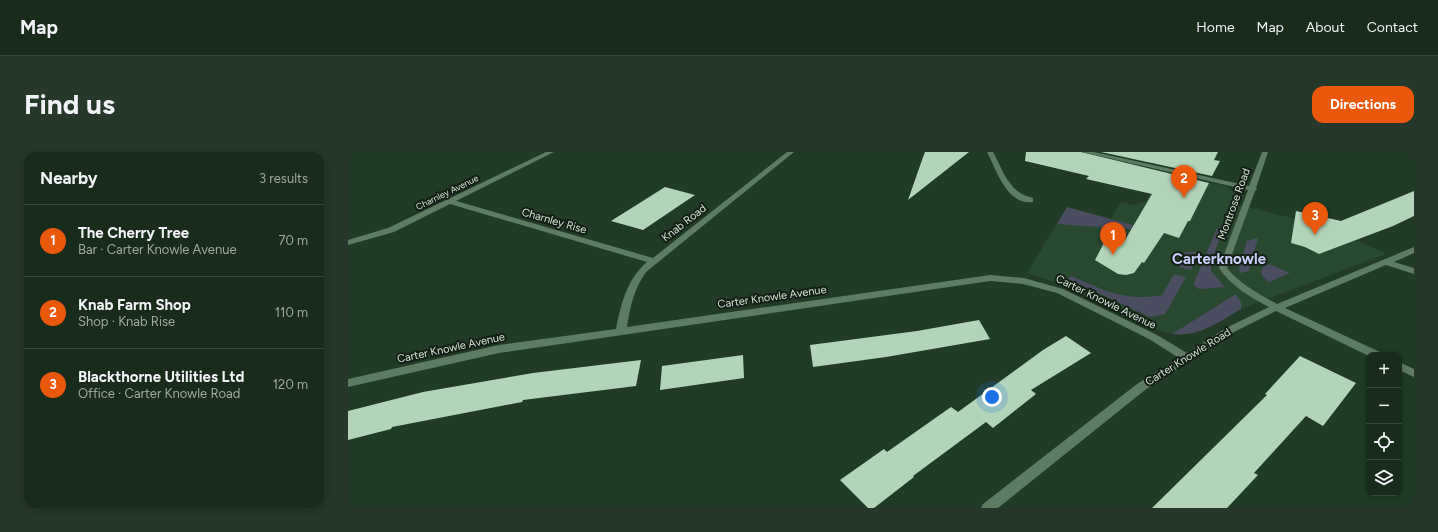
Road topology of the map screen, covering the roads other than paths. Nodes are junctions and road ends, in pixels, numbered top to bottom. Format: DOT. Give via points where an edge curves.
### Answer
graph roads {
  1 [pos="551,152"];
  2 [pos="791,152"];
  3 [pos="990,152"];
  4 [pos="1086,152"];
  5 [pos="1265,152"];
  6 [pos="1253,189"];
  7 [pos="1030,200"];
  8 [pos="450,202"];
  9 [pos="348,243"];
  10 [pos="1414,250"];
  11 [pos="653,261"];
  12 [pos="1386,262"];
  13 [pos="1414,271"];
  14 [pos="1275,308"];
  15 [pos="621,331"];
  16 [pos="1370,352"];
  17 [pos="1186,357"];
  18 [pos="1402,367"];
  19 [pos="1414,373"];
  20 [pos="348,383"];
  21 [pos="988,508"];
  1 -- 8 [label="street, Charnley Avenue"];
  2 -- 11 [label="street, Knab Road"];
  3 -- 7 [label="street" via="1011,191 1021,198"];
  4 -- 6 [label="street"];
  5 -- 6 [label="street, Montrose Road"];
  6 -- 14 [label="street, Montrose Road" via="1223,268 1233,279"];
  8 -- 9 [label="street, Charnley Avenue" via="391,230"];
  8 -- 11 [label="street, Charnley Rise"];
  10 -- 12 [label="street, Carter Knowle Road"];
  11 -- 15 [label="street, Knab Road" via="633,284 626,302"];
  12 -- 13 [label="street"];
  12 -- 14 [label="street, Carter Knowle Road"];
  14 -- 16 [label="street"];
  14 -- 17 [label="street, Carter Knowle Road" via="1230,330"];
  15 -- 17 [label="street, Carter Knowle Avenue" via="990,278 1024,281 1060,291 1153,337"];
  15 -- 20 [label="street, Carter Knowle Avenue" via="499,349"];
  17 -- 21 [label="street, Carter Knowle Road" via="1141,387"];
  18 -- 19 [label="street"];
}
